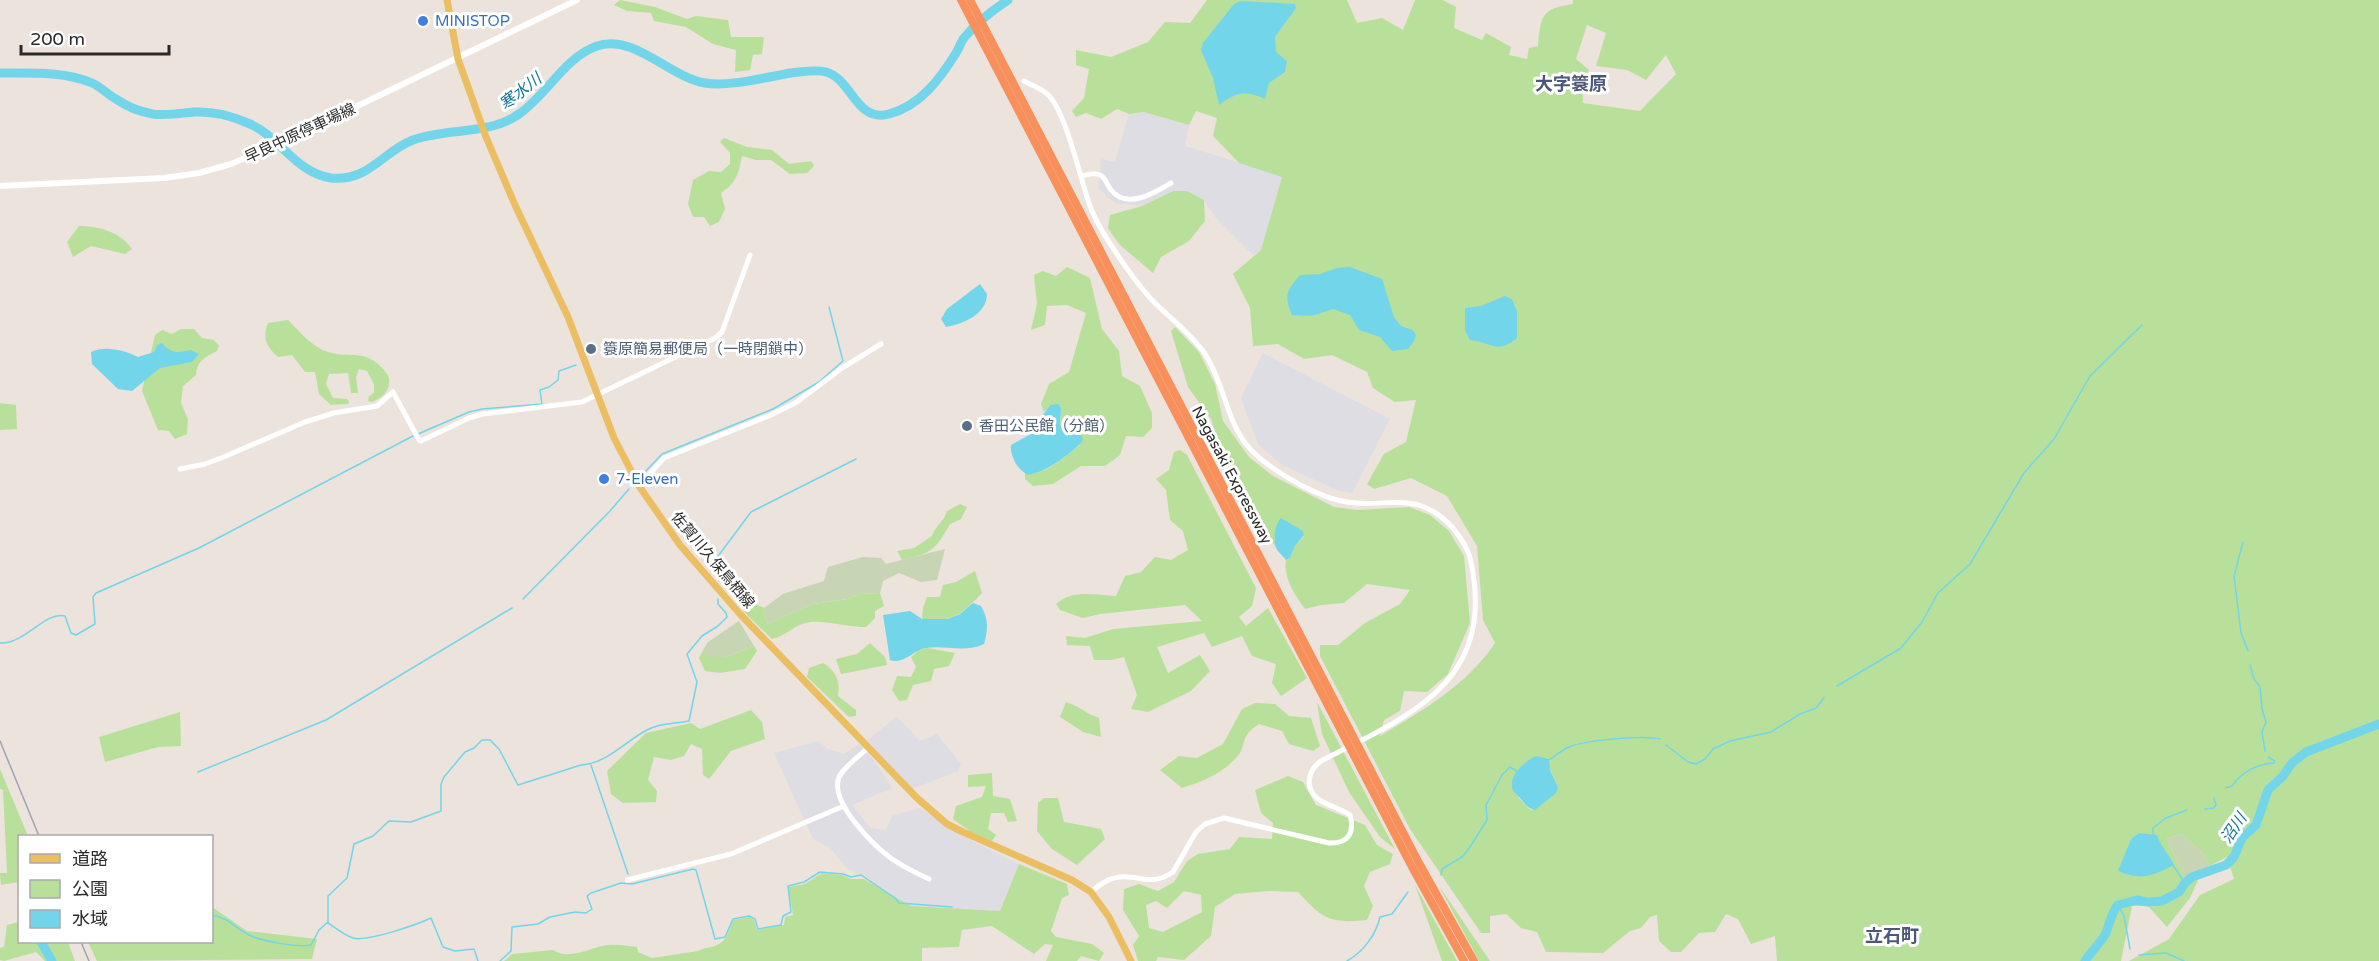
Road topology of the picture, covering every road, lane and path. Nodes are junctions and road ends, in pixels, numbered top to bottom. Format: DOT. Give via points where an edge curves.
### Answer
graph roads {
  1 [pos="447,0"];
  2 [pos="577,0"];
  3 [pos="961,0"];
  4 [pos="970,0"];
  5 [pos="458,59"];
  6 [pos="1024,81"];
  7 [pos="1016,99"];
  8 [pos="1081,176"];
  9 [pos="1171,183"];
  10 [pos="0,186"];
  11 [pos="750,255"];
  12 [pos="881,344"];
  13 [pos="596,396"];
  14 [pos="180,469"];
  15 [pos="639,486"];
  16 [pos="868,748"];
  17 [pos="844,806"];
  18 [pos="929,879"];
  19 [pos="627,880"];
  20 [pos="1091,892"];
  21 [pos="1131,961"];
  22 [pos="1464,961"];
  23 [pos="1474,961"];
  1 -- 5 [label="main road, 佐賀川久保鳥栖線"];
  2 -- 5 [label="main road, 早良中原停車場線"];
  3 -- 7 [label="highway, Nagasaki Expressway"];
  4 -- 7 [label="highway, Nagasaki Expressway"];
  5 -- 10 [label="main road, 早良中原停車場線" via="270,148 199,173"];
  5 -- 13 [label="main road, 佐賀川久保鳥栖線" via="486,137 568,317"];
  6 -- 8 [label="street" via="1053,101"];
  7 -- 22 [label="highway, Nagasaki Expressway"];
  7 -- 23 [label="highway, Nagasaki Expressway"];
  8 -- 9 [label="street" via="1100,175 1113,193 1131,199 1150,195"];
  8 -- 20 [label="street" via="1100,227 1151,298 1204,352 1240,434 1257,456 1274,469 1339,500 1402,502 1431,509 1444,518 1465,545 1471,560 1475,604 1467,653 1428,700 1408,715 1321,760 1312,770 1309,784 1318,799 1350,815 1353,825 1347,840 1329,843 1235,819 1214,819 1196,832 1167,876 1149,881 1124,876"];
  11 -- 13 [label="street" via="722,332"];
  12 -- 15 [label="street" via="797,402 664,458"];
  13 -- 14 [label="street" via="570,405 483,414 421,441 393,392 377,406 305,422 205,464"];
  13 -- 15 [label="main road, 佐賀川久保鳥栖線"];
  15 -- 16 [label="main road, 佐賀川久保鳥栖線" via="680,545 740,614"];
  16 -- 17 [label="street" via="840,777 838,794"];
  16 -- 20 [label="main road, 佐賀川久保鳥栖線" via="947,824"];
  17 -- 18 [label="street" via="875,845"];
  17 -- 19 [label="street" via="731,855"];
  20 -- 21 [label="main road, 佐賀川久保鳥栖線" via="1109,917"];
}
